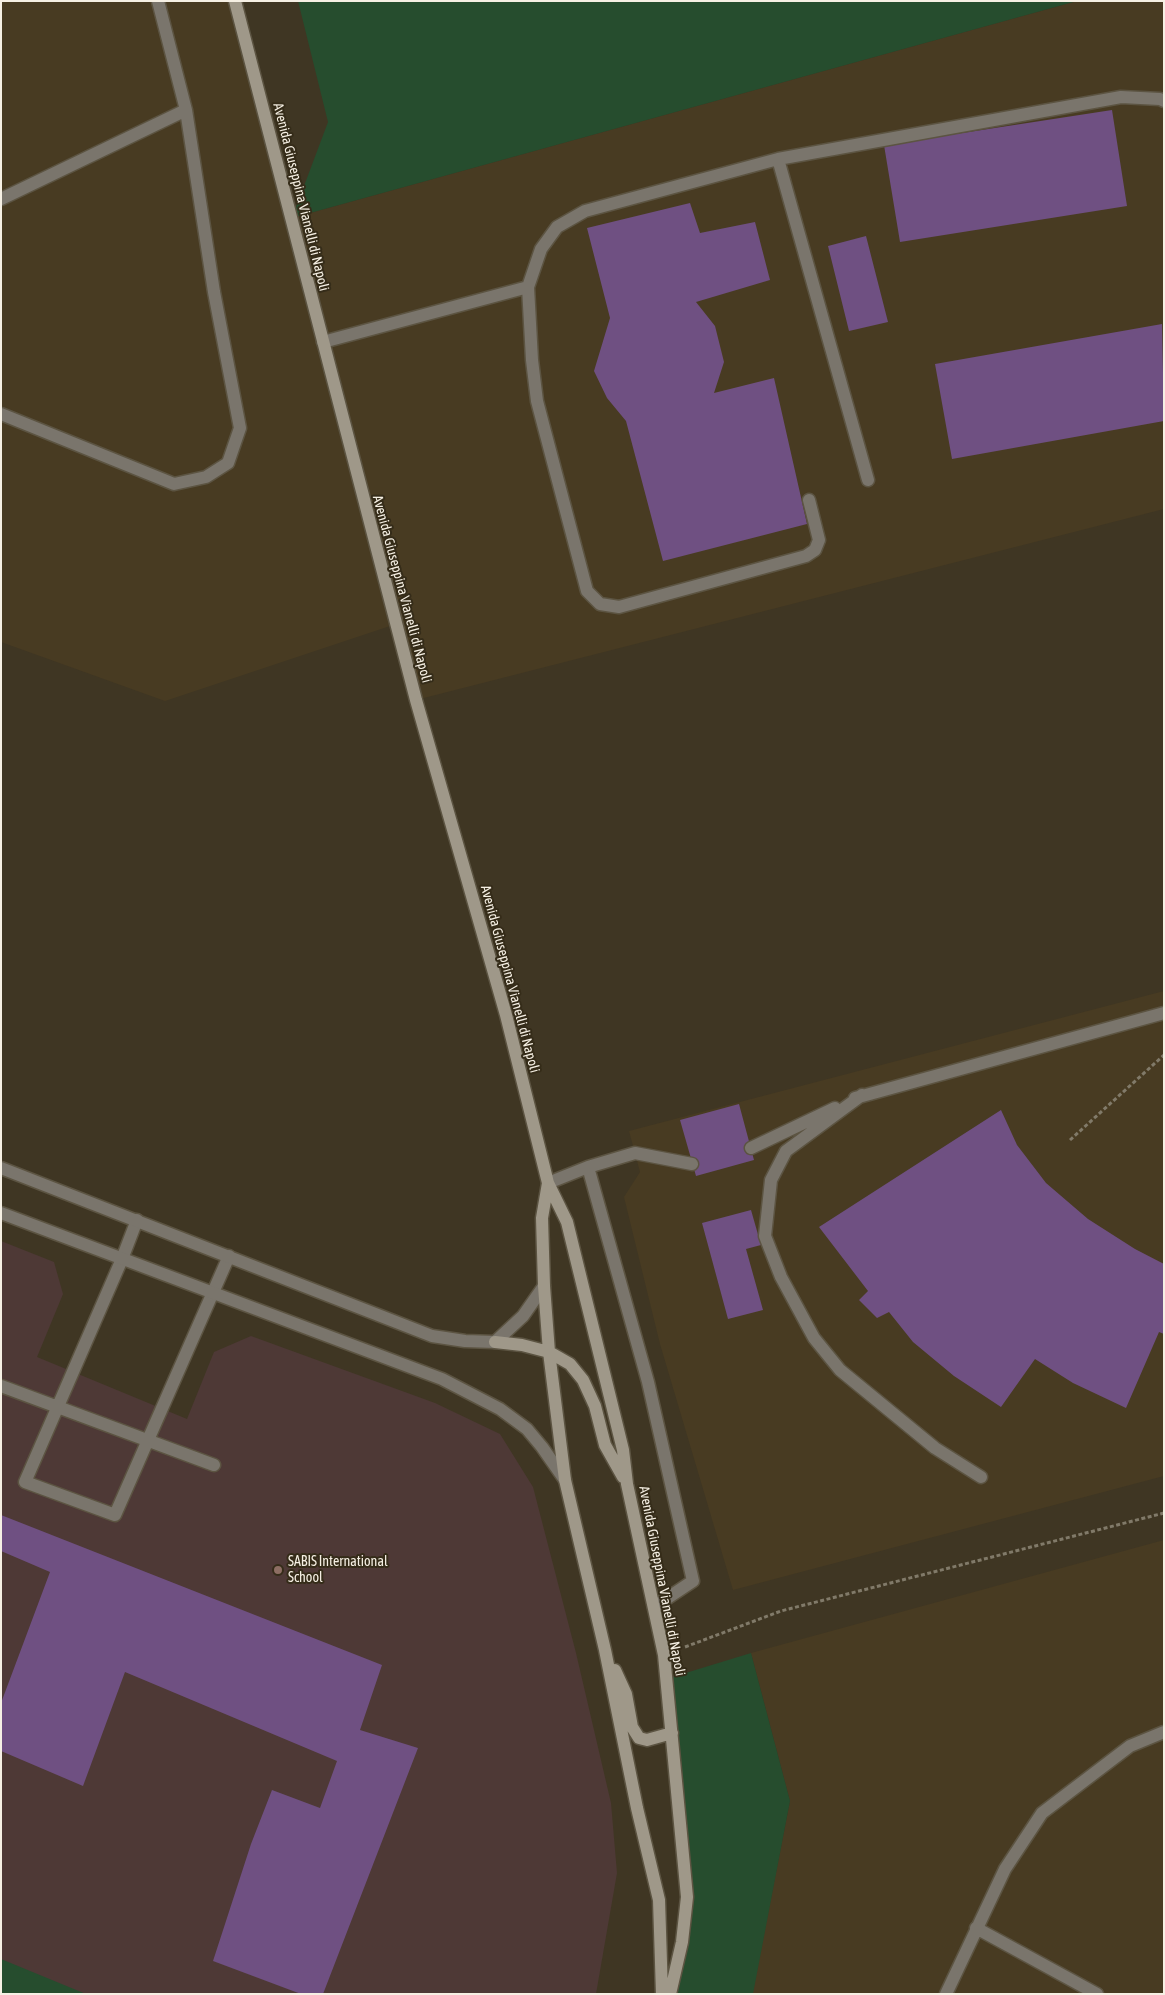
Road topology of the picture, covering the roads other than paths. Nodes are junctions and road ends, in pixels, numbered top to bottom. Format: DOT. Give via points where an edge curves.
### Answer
graph roads {
  1 [pos="158,1"];
  2 [pos="235,1"];
  3 [pos="1164,101"];
  4 [pos="186,110"];
  5 [pos="778,159"];
  6 [pos="1,199"];
  7 [pos="528,287"];
  8 [pos="323,342"];
  9 [pos="1,414"];
  10 [pos="868,480"];
  11 [pos="809,500"];
  12 [pos="1164,1013"];
  13 [pos="862,1095"];
  14 [pos="751,1148"];
  15 [pos="692,1164"];
  16 [pos="588,1167"];
  17 [pos="1,1168"];
  18 [pos="548,1183"];
  19 [pos="1,1213"];
  20 [pos="137,1220"];
  21 [pos="228,1256"];
  22 [pos="122,1259"];
  23 [pos="544,1286"];
  24 [pos="213,1292"];
  25 [pos="495,1342"];
  26 [pos="549,1352"];
  27 [pos="1,1386"];
  28 [pos="56,1406"];
  29 [pos="148,1440"];
  30 [pos="214,1465"];
  31 [pos="981,1476"];
  32 [pos="564,1480"];
  33 [pos="627,1484"];
  34 [pos="654,1607"];
  35 [pos="605,1650"];
  36 [pos="1164,1732"];
  37 [pos="672,1733"];
  38 [pos="976,1928"];
  39 [pos="662,1994"];
  40 [pos="670,1994"];
  41 [pos="946,1994"];
  42 [pos="1098,1994"];
  1 -- 4 [label="street"];
  2 -- 8 [label="main road, Avenida Giuseppina Vianelli di Napoli"];
  3 -- 5 [label="street" via="1121,97"];
  4 -- 6 [label="street"];
  4 -- 9 [label="street" via="214,292 240,428 228,463 206,478 174,484"];
  5 -- 7 [label="street" via="585,211 557,227 541,249"];
  5 -- 10 [label="street"];
  7 -- 8 [label="street"];
  7 -- 11 [label="street" via="537,401 587,591 600,604 619,606 806,556 815,550 819,540"];
  8 -- 18 [label="main road, Avenida Giuseppina Vianelli di Napoli" via="416,700 506,1015"];
  12 -- 13 [label="street"];
  13 -- 14 [label="street"];
  13 -- 31 [label="street" via="786,1151 771,1180 765,1236 781,1277 814,1338 840,1370 936,1448"];
  15 -- 16 [label="street" via="635,1153"];
  16 -- 18 [label="street"];
  16 -- 34 [label="street" via="648,1382 693,1581"];
  17 -- 20 [label="street"];
  18 -- 23 [label="main road, Avenida Giuseppina Vianelli di Napoli" via="542,1218"];
  18 -- 33 [label="main road, Avenida Giuseppina Vianelli di Napoli" via="567,1222 621,1442"];
  19 -- 22 [label="street"];
  20 -- 21 [label="street"];
  20 -- 22 [label="street"];
  21 -- 24 [label="street"];
  21 -- 25 [label="street" via="432,1336"];
  22 -- 24 [label="street"];
  22 -- 28 [label="street"];
  23 -- 25 [label="street" via="523,1316"];
  23 -- 26 [label="main road, Avenida Giuseppina Vianelli di Napoli"];
  24 -- 29 [label="street"];
  24 -- 32 [label="street" via="442,1379 500,1409 527,1429"];
  25 -- 26 [label="main road" via="522,1344"];
  26 -- 32 [label="main road, Avenida Giuseppina Vianelli di Napoli"];
  26 -- 33 [label="main road" via="570,1364 584,1380 605,1445"];
  27 -- 28 [label="street"];
  28 -- 29 [label="street"];
  28 -- 29 [label="street" via="25,1482 115,1515"];
  29 -- 30 [label="street"];
  32 -- 35 [label="main road, Avenida Giuseppina Vianelli di Napoli"];
  33 -- 34 [label="main road, Avenida Giuseppina Vianelli di Napoli"];
  34 -- 37 [label="main road, Avenida Giuseppina Vianelli di Napoli" via="664,1655"];
  35 -- 37 [label="main road" via="626,1694 632,1727 639,1738 648,1740"];
  35 -- 39 [label="main road, Avenida Giuseppina Vianelli di Napoli" via="659,1900"];
  36 -- 38 [label="street" via="1130,1746 1042,1813 1005,1869"];
  37 -- 40 [label="main road, Avenida Giuseppina Vianelli di Napoli" via="687,1897 682,1942"];
  38 -- 41 [label="street"];
  38 -- 42 [label="street"];
}
